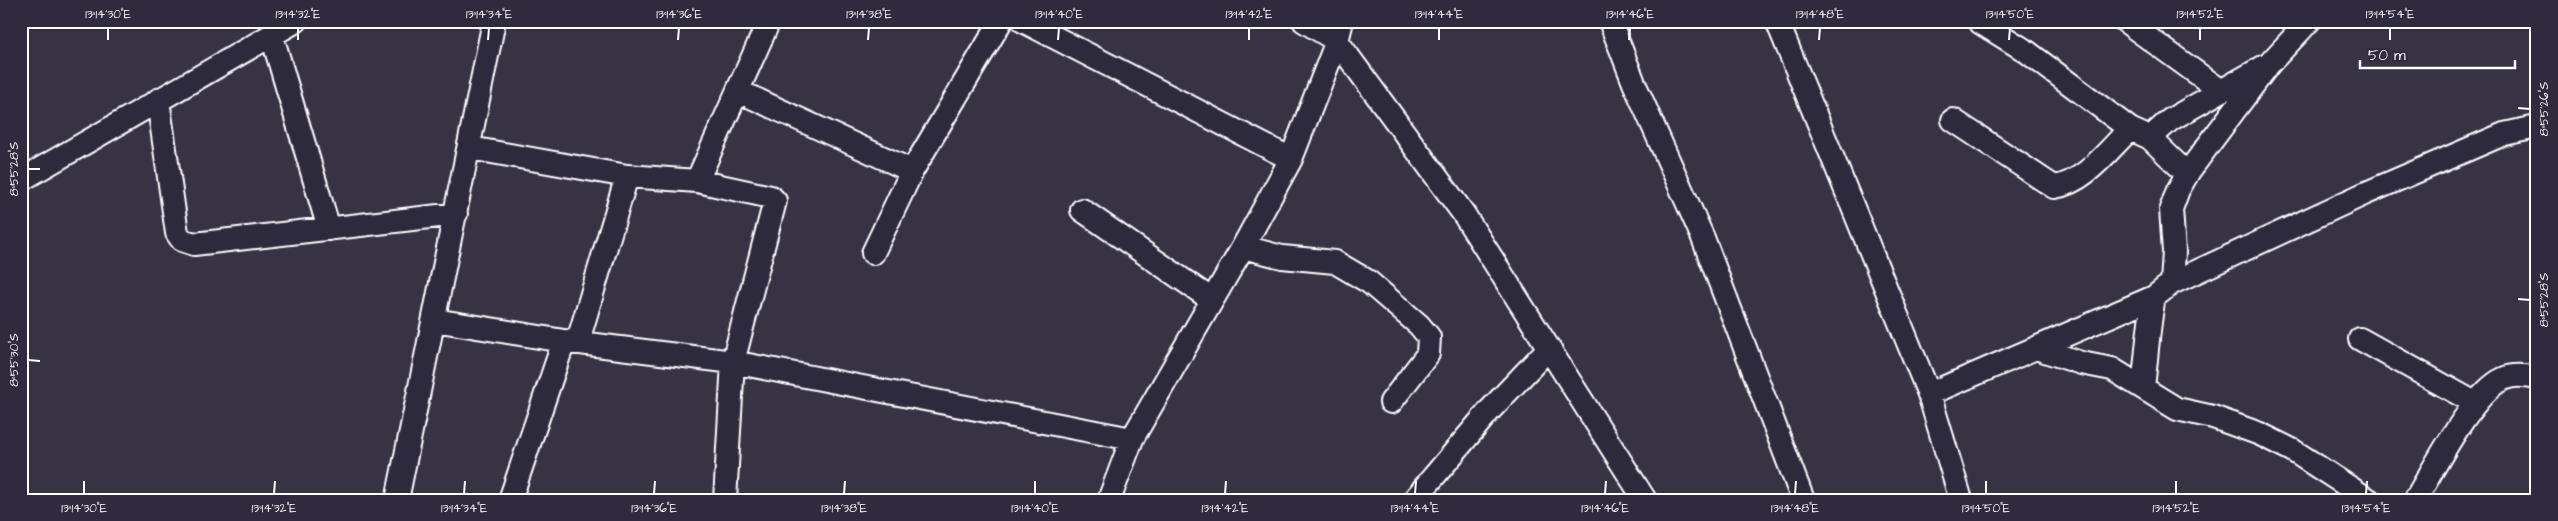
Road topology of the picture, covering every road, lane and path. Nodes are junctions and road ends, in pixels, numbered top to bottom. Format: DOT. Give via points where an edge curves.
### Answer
graph roads {
  1 [pos="296,21"];
  2 [pos="494,21"];
  3 [pos="769,21"];
  4 [pos="1001,21"];
  5 [pos="1023,21"];
  6 [pos="1304,21"];
  7 [pos="1610,21"];
  8 [pos="1777,21"];
  9 [pos="2125,21"];
  10 [pos="2309,21"];
  11 [pos="1981,24"];
  12 [pos="1339,31"];
  13 [pos="272,36"];
  14 [pos="2268,64"];
  15 [pos="738,90"];
  16 [pos="2220,90"];
  17 [pos="158,100"];
  18 [pos="1953,120"];
  19 [pos="2537,127"];
  20 [pos="2130,129"];
  21 [pos="2150,138"];
  22 [pos="470,148"];
  23 [pos="1291,159"];
  24 [pos="912,171"];
  25 [pos="2189,171"];
  26 [pos="627,176"];
  27 [pos="21,180"];
  28 [pos="697,181"];
  29 [pos="1082,210"];
  30 [pos="456,214"];
  31 [pos="329,229"];
  32 [pos="1243,247"];
  33 [pos="873,253"];
  34 [pos="2172,284"];
  35 [pos="2154,297"];
  36 [pos="1212,300"];
  37 [pos="434,320"];
  38 [pos="2360,339"];
  39 [pos="571,341"];
  40 [pos="1550,348"];
  41 [pos="2036,348"];
  42 [pos="733,362"];
  43 [pos="2537,378"];
  44 [pos="2143,387"];
  45 [pos="1929,394"];
  46 [pos="1391,402"];
  47 [pos="2475,403"];
  48 [pos="1132,439"];
  49 [pos="397,500"];
  50 [pos="510,500"];
  51 [pos="725,500"];
  52 [pos="1109,500"];
  53 [pos="1414,500"];
  54 [pos="1645,500"];
  55 [pos="1803,500"];
  56 [pos="1961,500"];
  57 [pos="2370,500"];
  58 [pos="2416,500"];
  1 -- 13 [label="street"];
  2 -- 22 [label="street"];
  3 -- 15 [label="street"];
  4 -- 24 [label="street"];
  5 -- 23 [label="street"];
  6 -- 12 [label="street"];
  7 -- 55 [label="street" via="1703,238"];
  8 -- 45 [label="street"];
  9 -- 16 [label="street"];
  10 -- 14 [label="street"];
  11 -- 20 [label="street" via="2026,51"];
  12 -- 23 [label="street"];
  12 -- 40 [label="street" via="1464,213"];
  13 -- 17 [label="street"];
  13 -- 31 [label="street"];
  14 -- 16 [label="street"];
  14 -- 25 [label="street"];
  15 -- 24 [label="street"];
  15 -- 28 [label="street"];
  16 -- 21 [label="street" via="2170,120"];
  17 -- 27 [label="street"];
  17 -- 31 [label="street" via="177,233 182,240 194,244"];
  18 -- 20 [label="street" via="2054,187 2065,186 2079,178"];
  19 -- 34 [label="street" via="2504,134 2364,194"];
  20 -- 21 [label="street"];
  21 -- 25 [label="street" via="2179,166"];
  22 -- 26 [label="street"];
  22 -- 30 [label="street"];
  23 -- 32 [label="street"];
  24 -- 33 [label="street"];
  25 -- 34 [label="street" via="2171,209"];
  26 -- 28 [label="street"];
  26 -- 39 [label="street"];
  28 -- 42 [label="street" via="771,197 775,201"];
  29 -- 36 [label="street"];
  30 -- 31 [label="street"];
  30 -- 37 [label="street"];
  32 -- 36 [label="street"];
  32 -- 46 [label="street" via="1282,258 1335,262 1369,282 1419,325 1429,337 1428,354"];
  34 -- 35 [label="street"];
  35 -- 41 [label="street"];
  35 -- 44 [label="street"];
  36 -- 48 [label="street"];
  37 -- 39 [label="street"];
  37 -- 49 [label="street"];
  38 -- 47 [label="street"];
  39 -- 42 [label="street"];
  39 -- 50 [label="street"];
  40 -- 53 [label="street" via="1490,410"];
  40 -- 54 [label="street"];
  41 -- 44 [label="street" via="2112,370"];
  41 -- 45 [label="street"];
  42 -- 48 [label="street"];
  42 -- 51 [label="street"];
  43 -- 47 [label="street" via="2505,378"];
  44 -- 57 [label="street" via="2177,409 2213,417 2260,434 2292,450"];
  45 -- 56 [label="street"];
  47 -- 58 [label="street"];
  48 -- 52 [label="street"];
}
